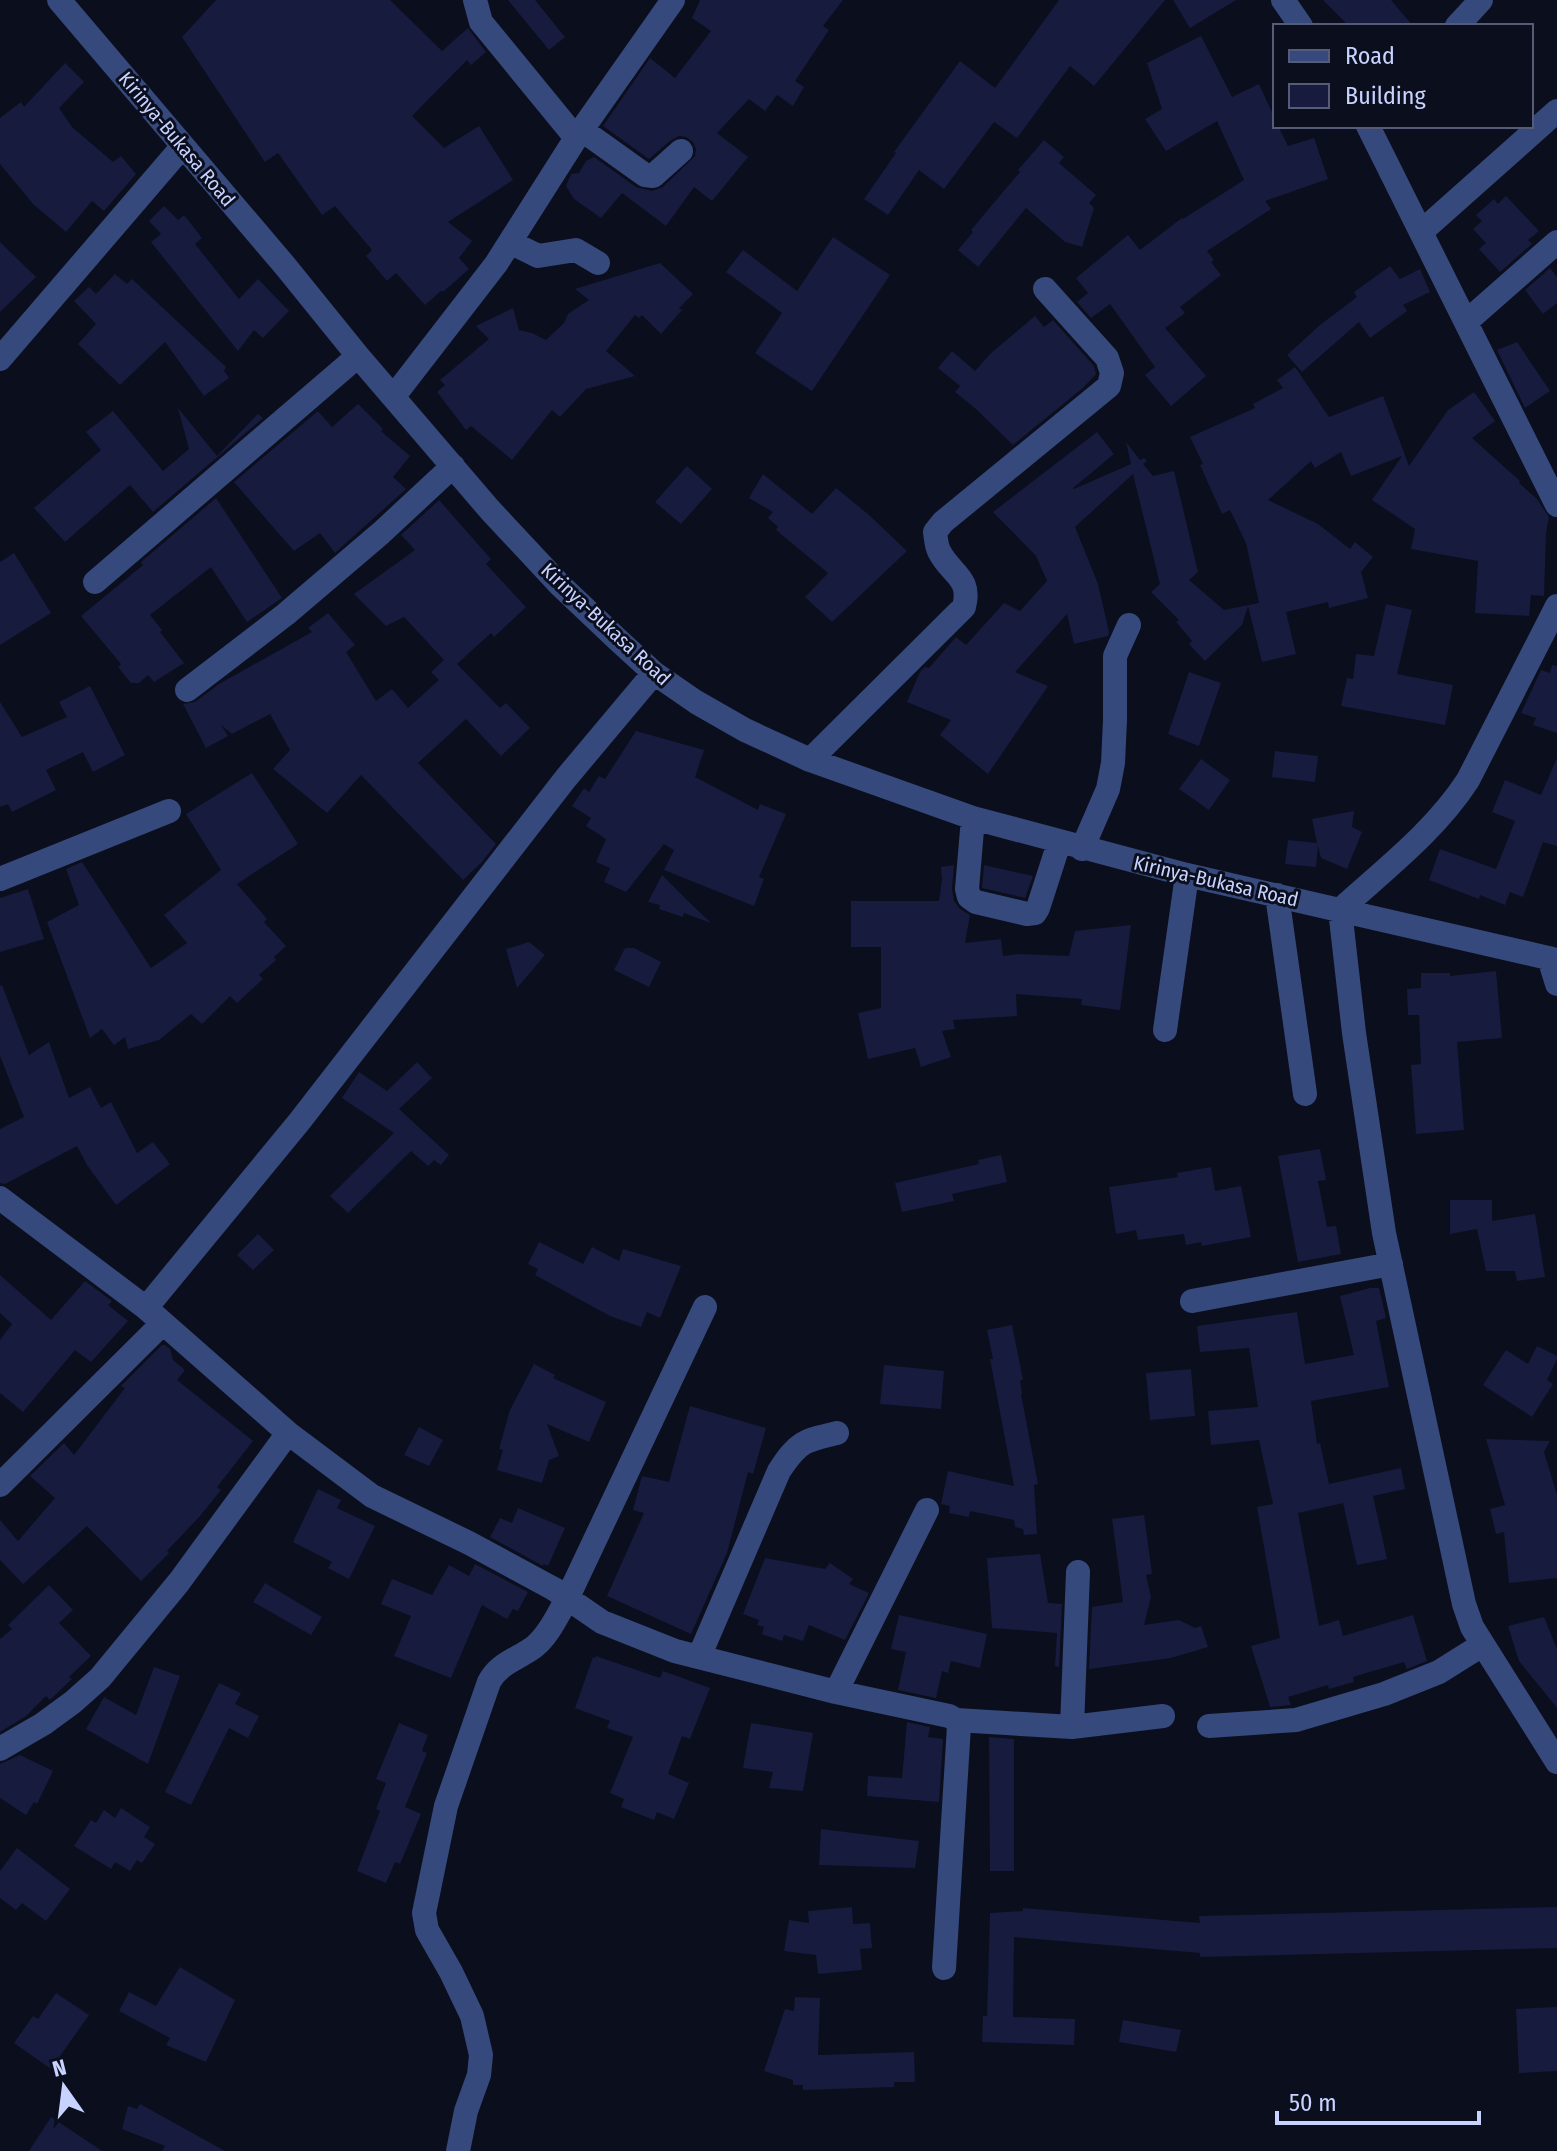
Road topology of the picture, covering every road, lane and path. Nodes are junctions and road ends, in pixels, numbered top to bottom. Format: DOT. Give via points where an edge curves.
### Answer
graph roads {
  1 [pos="59,0"];
  2 [pos="475,0"];
  3 [pos="673,0"];
  4 [pos="1283,0"];
  5 [pos="1481,0"];
  6 [pos="1300,24"];
  7 [pos="1459,24"];
  8 [pos="1557,111"];
  9 [pos="1369,128"];
  10 [pos="579,134"];
  11 [pos="182,147"];
  12 [pos="681,151"];
  13 [pos="1421,232"];
  14 [pos="510,242"];
  15 [pos="1557,242"];
  16 [pos="598,263"];
  17 [pos="1045,289"];
  18 [pos="1466,322"];
  19 [pos="358,356"];
  20 [pos="0,359"];
  21 [pos="394,396"];
  22 [pos="453,466"];
  23 [pos="1557,505"];
  24 [pos="95,582"];
  25 [pos="1557,606"];
  26 [pos="1129,625"];
  27 [pos="654,673"];
  28 [pos="187,690"];
  29 [pos="810,760"];
  30 [pos="169,811"];
  31 [pos="973,818"];
  32 [pos="1070,846"];
  33 [pos="1187,875"];
  34 [pos="0,879"];
  35 [pos="1277,895"];
  36 [pos="1340,910"];
  37 [pos="1553,959"];
  38 [pos="1557,984"];
  39 [pos="1165,1030"];
  40 [pos="1305,1094"];
  41 [pos="0,1198"];
  42 [pos="1391,1264"];
  43 [pos="1192,1301"];
  44 [pos="705,1307"];
  45 [pos="154,1315"];
  46 [pos="288,1433"];
  47 [pos="837,1433"];
  48 [pos="0,1485"];
  49 [pos="927,1510"];
  50 [pos="1078,1572"];
  51 [pos="567,1599"];
  52 [pos="1482,1645"];
  53 [pos="699,1657"];
  54 [pos="836,1692"];
  55 [pos="1163,1716"];
  56 [pos="956,1720"];
  57 [pos="1209,1726"];
  58 [pos="1072,1727"];
  59 [pos="0,1749"];
  60 [pos="1557,1762"];
  61 [pos="944,1968"];
  62 [pos="458,2151"];
  1 -- 11 [label="street, Kirinya-Bukasa Road"];
  2 -- 10 [label="street" via="481,22"];
  3 -- 10 [label="street"];
  4 -- 6 [label="street"];
  5 -- 7 [label="street"];
  8 -- 13 [label="street"];
  9 -- 13 [label="street"];
  10 -- 12 [label="street" via="645,175 653,176"];
  10 -- 14 [label="street"];
  11 -- 19 [label="street, Kirinya-Bukasa Road"];
  11 -- 20 [label="street"];
  13 -- 18 [label="street"];
  14 -- 16 [label="street" via="538,256 576,250"];
  14 -- 21 [label="street"];
  15 -- 18 [label="street"];
  17 -- 29 [label="street" via="1107,358 1109,386 935,532 939,552 963,583 964,607"];
  18 -- 23 [label="street"];
  19 -- 21 [label="street, Kirinya-Bukasa Road"];
  19 -- 24 [label="street"];
  21 -- 22 [label="street, Kirinya-Bukasa Road"];
  22 -- 27 [label="street, Kirinya-Bukasa Road" via="560,585"];
  22 -- 28 [label="street" via="286,614"];
  25 -- 36 [label="street" via="1454,802"];
  26 -- 32 [label="street" via="1115,656 1108,789"];
  27 -- 29 [label="street, Kirinya-Bukasa Road" via="745,730"];
  27 -- 45 [label="street" via="566,778"];
  29 -- 31 [label="street, Kirinya-Bukasa Road"];
  30 -- 34 [label="street"];
  31 -- 32 [label="street, Kirinya-Bukasa Road"];
  31 -- 32 [label="street" via="967,889 976,902 1035,913"];
  32 -- 33 [label="street, Kirinya-Bukasa Road"];
  33 -- 35 [label="street, Kirinya-Bukasa Road"];
  33 -- 39 [label="street"];
  35 -- 36 [label="street, Kirinya-Bukasa Road"];
  35 -- 40 [label="street"];
  36 -- 37 [label="street, Kirinya-Bukasa Road"];
  36 -- 42 [label="street"];
  37 -- 38 [label="street"];
  41 -- 45 [label="street"];
  42 -- 43 [label="street"];
  42 -- 52 [label="street" via="1464,1604"];
  44 -- 51 [label="street"];
  45 -- 46 [label="street"];
  45 -- 48 [label="street"];
  46 -- 51 [label="street" via="372,1496"];
  46 -- 59 [label="street" via="179,1582 100,1678 43,1724"];
  47 -- 53 [label="street" via="793,1450 779,1471"];
  49 -- 54 [label="street"];
  50 -- 58 [label="street"];
  51 -- 53 [label="street" via="602,1622"];
  51 -- 62 [label="street" via="541,1641 500,1667 489,1682 446,1806 426,1895 424,1921 472,2016 481,2055"];
  52 -- 57 [label="street" via="1439,1672 1325,1712 1296,1720"];
  52 -- 60 [label="street"];
  53 -- 54 [label="street"];
  54 -- 56 [label="street"];
  55 -- 58 [label="street"];
  56 -- 58 [label="street"];
  56 -- 61 [label="street"];
}
